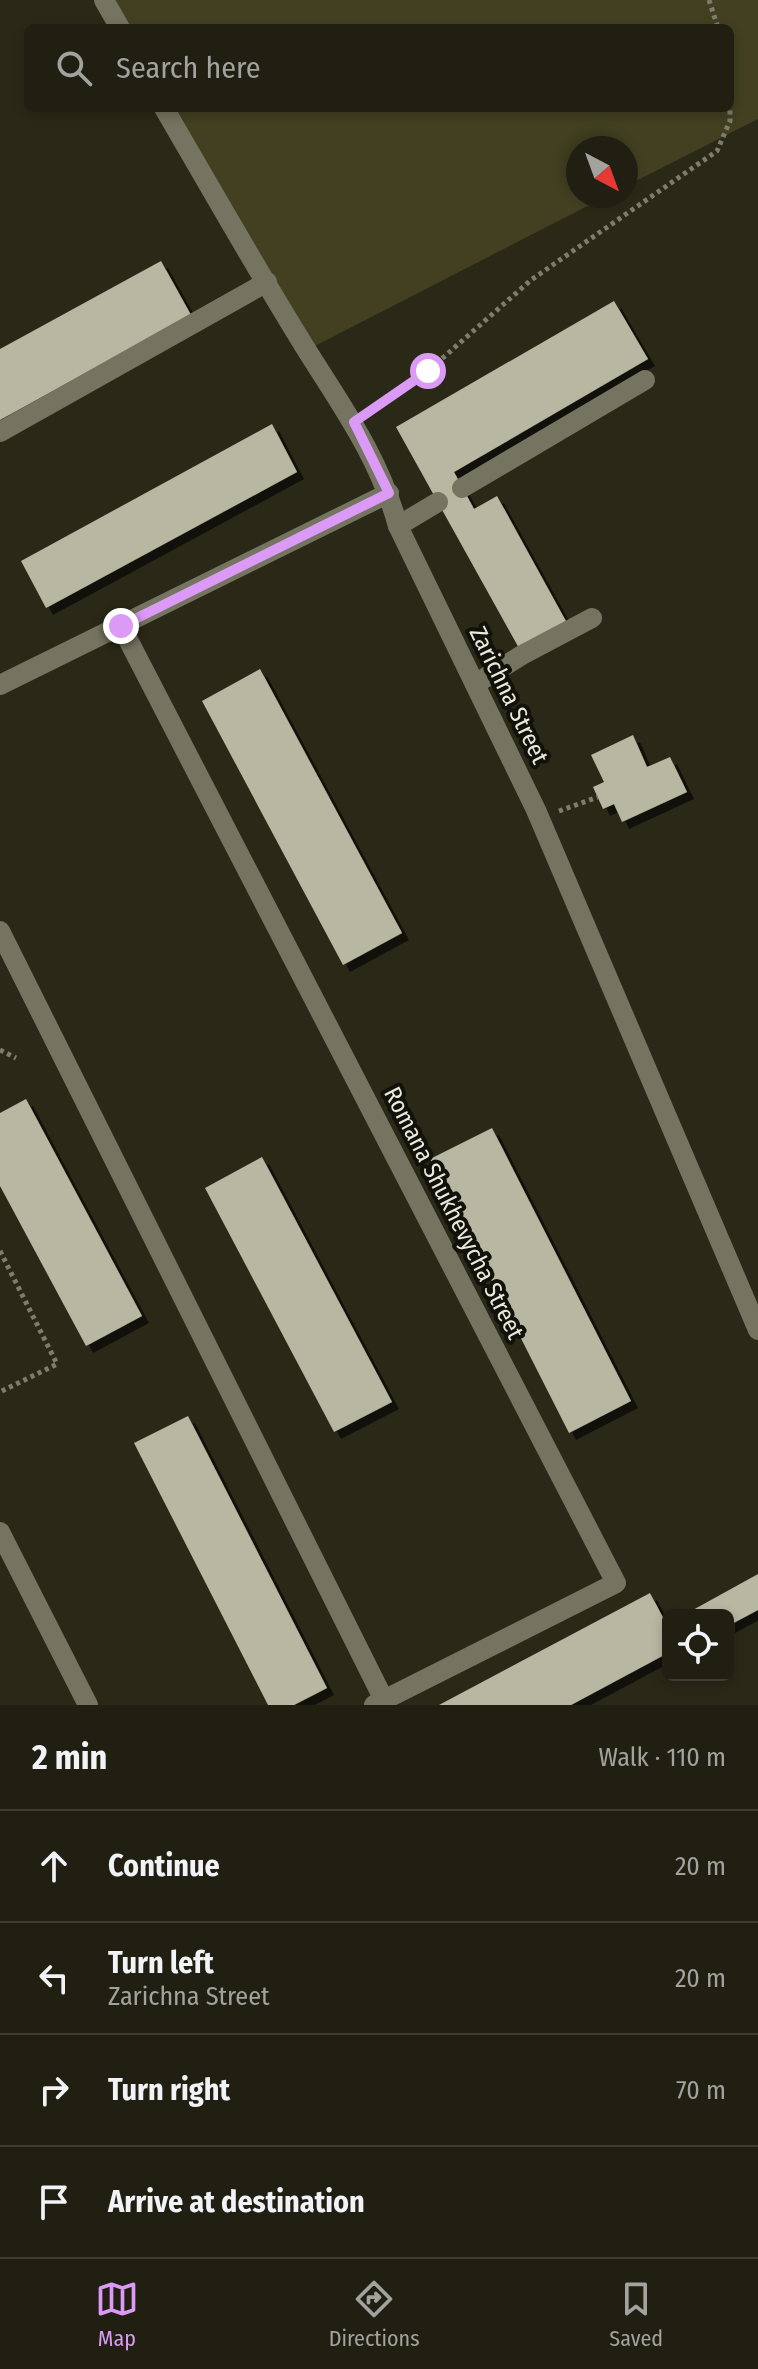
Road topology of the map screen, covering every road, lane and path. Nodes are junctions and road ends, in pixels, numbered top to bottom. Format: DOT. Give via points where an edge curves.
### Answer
graph roads {
  1 [pos="104,0"];
  2 [pos="709,0"];
  3 [pos="118,24"];
  4 [pos="717,24"];
  5 [pos="166,112"];
  6 [pos="730,112"];
  7 [pos="267,282"];
  8 [pos="645,380"];
  9 [pos="354,422"];
  10 [pos="0,432"];
  11 [pos="462,488"];
  12 [pos="389,493"];
  13 [pos="438,502"];
  14 [pos="398,526"];
  15 [pos="592,618"];
  16 [pos="121,626"];
  17 [pos="475,684"];
  18 [pos="0,685"];
  19 [pos="598,797"];
  20 [pos="557,811"];
  21 [pos="0,931"];
  22 [pos="0,1050"];
  23 [pos="16,1058"];
  24 [pos="0,1251"];
  25 [pos="758,1330"];
  26 [pos="0,1392"];
  27 [pos="0,1532"];
  28 [pos="379,1702"];
  29 [pos="88,1705"];
  1 -- 3 [label="street"];
  2 -- 4 [label="path"];
  5 -- 7 [label="street, Zarichna Street"];
  6 -- 9 [label="path" via="717,151 531,280 428,371"];
  7 -- 9 [label="street, Zarichna Street"];
  7 -- 10 [label="street"];
  8 -- 11 [label="street"];
  9 -- 12 [label="street, Zarichna Street"];
  12 -- 14 [label="street, Zarichna Street"];
  12 -- 16 [label="street"];
  13 -- 14 [label="street"];
  14 -- 17 [label="street, Zarichna Street"];
  15 -- 17 [label="street"];
  16 -- 18 [label="street"];
  16 -- 28 [label="street, Romana Shukhevycha Street" via="616,1583"];
  17 -- 25 [label="street, Zarichna Street" via="536,810"];
  19 -- 20 [label="path"];
  21 -- 28 [label="street"];
  22 -- 23 [label="path"];
  24 -- 26 [label="path" via="57,1364"];
  27 -- 29 [label="street"];
}
